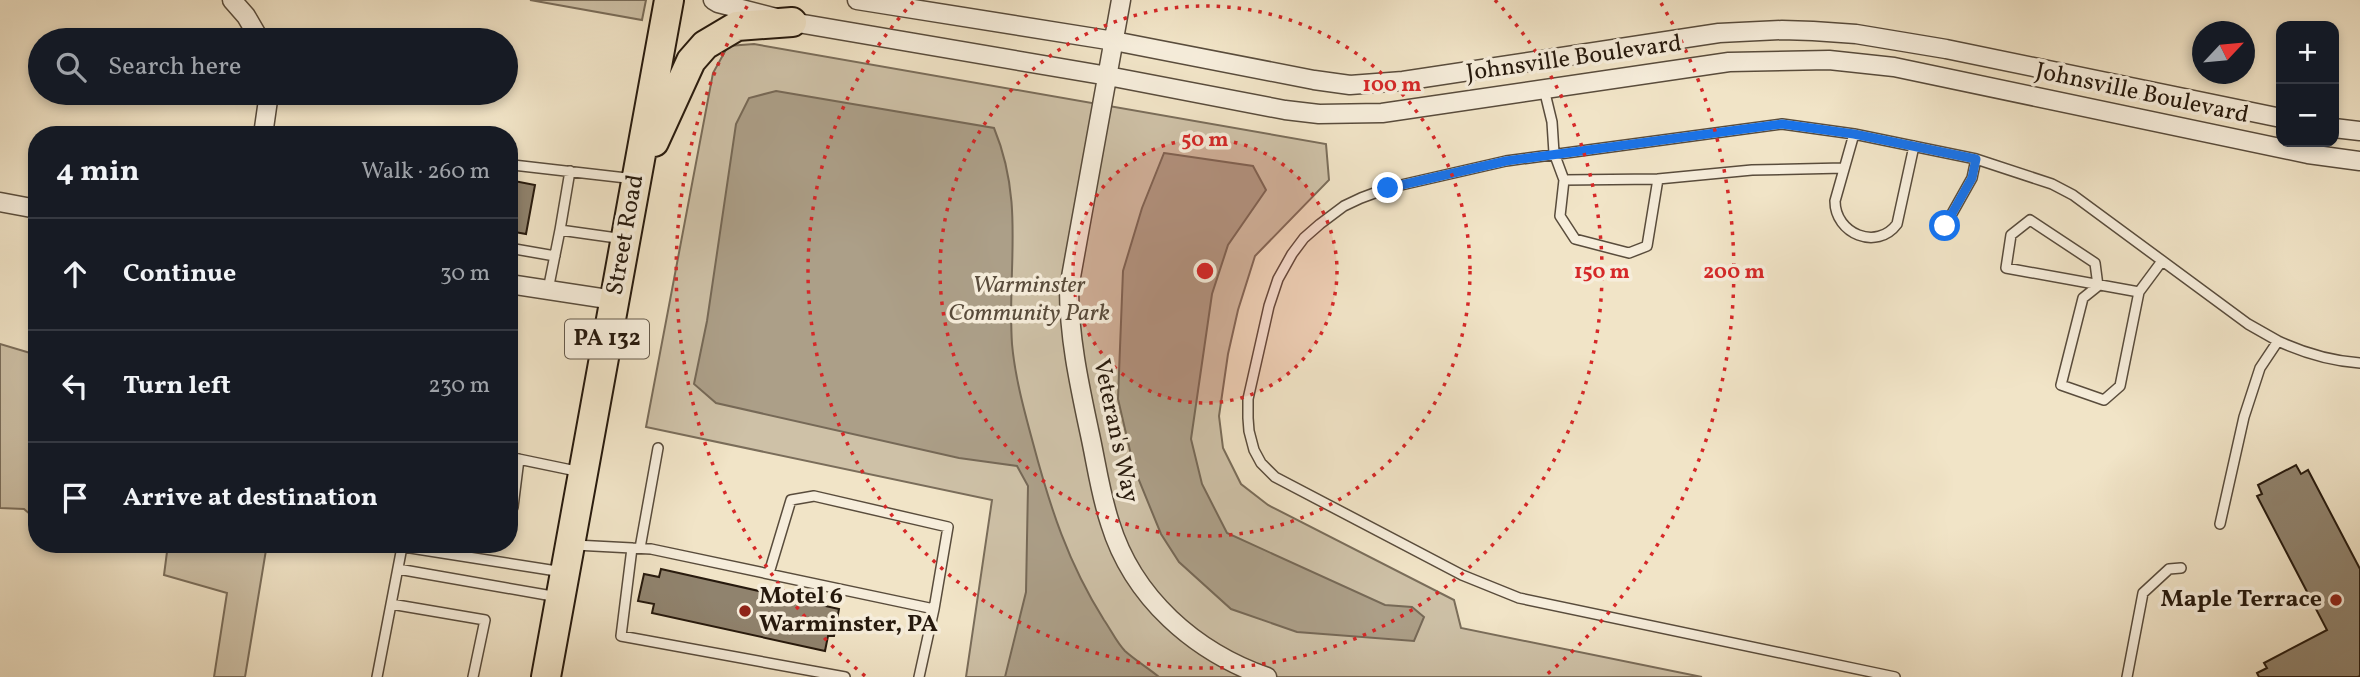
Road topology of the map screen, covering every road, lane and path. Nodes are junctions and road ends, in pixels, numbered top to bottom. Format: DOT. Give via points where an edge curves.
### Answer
graph roads {
  1 [pos="232,0"];
  2 [pos="669,0"];
  3 [pos="713,0"];
  4 [pos="857,0"];
  5 [pos="1121,0"];
  6 [pos="792,22"];
  7 [pos="253,28"];
  8 [pos="1114,41"];
  9 [pos="1108,76"];
  10 [pos="1544,89"];
  11 [pos="267,105"];
  12 [pos="2276,117"];
  13 [pos="264,126"];
  14 [pos="2339,129"];
  15 [pos="2360,131"];
  16 [pos="1854,134"];
  17 [pos="1914,146"];
  18 [pos="1554,153"];
  19 [pos="1976,159"];
  20 [pos="2360,161"];
  21 [pos="518,166"];
  22 [pos="1844,168"];
  23 [pos="570,171"];
  24 [pos="636,179"];
  25 [pos="1658,179"];
  26 [pos="1564,180"];
  27 [pos="0,202"];
  28 [pos="28,207"];
  29 [pos="1945,226"];
  30 [pos="560,230"];
  31 [pos="625,239"];
  32 [pos="518,250"];
  33 [pos="555,256"];
  34 [pos="2162,261"];
  35 [pos="518,285"];
  36 [pos="2098,286"];
  37 [pos="548,290"];
  38 [pos="2139,292"];
  39 [pos="614,300"];
  40 [pos="2278,341"];
  41 [pos="2360,363"];
  42 [pos="658,448"];
  43 [pos="518,459"];
  44 [pos="583,472"];
  45 [pos="2220,524"];
  46 [pos="570,544"];
  47 [pos="636,548"];
  48 [pos="400,553"];
  49 [pos="426,553"];
  50 [pos="2181,568"];
  51 [pos="398,569"];
  52 [pos="769,573"];
  53 [pos="562,585"];
  54 [pos="391,604"];
  55 [pos="934,609"];
  56 [pos="377,677"];
  57 [pos="473,677"];
  58 [pos="546,677"];
  59 [pos="845,677"];
  60 [pos="919,677"];
  61 [pos="1267,677"];
  62 [pos="1895,677"];
  63 [pos="2127,677"];
  1 -- 7 [label="street"];
  2 -- 24 [label="main road, Street Road / PA 132"];
  3 -- 6 [label="street, Johnsville Boulevard"];
  4 -- 8 [label="street, Johnsville Boulevard"];
  5 -- 8 [label="street, Veteran's Way"];
  6 -- 9 [label="street, Johnsville Boulevard"];
  6 -- 24 [label="main road" via="737,26 705,45 691,61"];
  8 -- 9 [label="street, Veteran's Way"];
  8 -- 12 [label="street, Johnsville Boulevard" via="1350,85 1719,33 1856,34"];
  9 -- 10 [label="street, Johnsville Boulevard" via="1320,114 1382,113"];
  9 -- 61 [label="street, Veteran's Way" via="1072,264 1069,307 1075,361 1110,523 1135,579 1165,615 1218,654"];
  10 -- 18 [label="lane"];
  10 -- 20 [label="street, Johnsville Boulevard" via="1729,61 1829,60 1894,67"];
  11 -- 13 [label="street"];
  14 -- 15 [label="street"];
  16 -- 17 [label="lane"];
  16 -- 18 [label="lane" via="1782,124"];
  16 -- 22 [label="lane"];
  17 -- 19 [label="lane"];
  17 -- 22 [label="lane" via="1897,224 1880,237 1851,234 1840,221 1835,201"];
  18 -- 26 [label="lane"];
  18 -- 62 [label="lane" via="1370,194 1344,206 1304,238 1278,279 1248,399 1249,431 1261,463 1275,477 1309,496 1462,575 1519,598"];
  19 -- 29 [label="lane" via="1972,178"];
  19 -- 34 [label="lane" via="2073,195"];
  21 -- 23 [label="lane"];
  22 -- 25 [label="lane"];
  23 -- 24 [label="lane"];
  23 -- 30 [label="lane"];
  24 -- 31 [label="main road, Street Road / PA 132"];
  25 -- 26 [label="lane"];
  25 -- 26 [label="lane" via="1647,246 1629,253 1575,239 1560,215"];
  27 -- 28 [label="street"];
  30 -- 31 [label="lane"];
  30 -- 33 [label="lane"];
  31 -- 39 [label="main road, Street Road / PA 132"];
  32 -- 33 [label="lane"];
  33 -- 37 [label="lane"];
  34 -- 38 [label="lane"];
  34 -- 40 [label="lane"];
  35 -- 37 [label="street"];
  36 -- 36 [label="lane" via="2095,263 2030,220 2011,234 2006,268"];
  36 -- 38 [label="lane"];
  36 -- 38 [label="lane" via="2082,298 2061,384 2105,400 2120,386"];
  37 -- 39 [label="street"];
  39 -- 44 [label="main road, Street Road / PA 132"];
  40 -- 41 [label="lane" via="2294,349"];
  40 -- 45 [label="lane" via="2260,368 2244,417"];
  42 -- 47 [label="lane"];
  43 -- 44 [label="lane"];
  44 -- 46 [label="main road, Street Road / PA 132"];
  46 -- 47 [label="lane"];
  46 -- 53 [label="main road, Street Road / PA 132"];
  47 -- 52 [label="lane"];
  47 -- 59 [label="lane" via="621,636"];
  48 -- 51 [label="lane"];
  49 -- 53 [label="lane"];
  50 -- 63 [label="lane" via="2169,569 2143,593"];
  51 -- 53 [label="lane"];
  51 -- 54 [label="lane"];
  52 -- 55 [label="lane"];
  52 -- 55 [label="lane" via="791,500 814,496 948,527"];
  53 -- 58 [label="main road, Street Road / PA 132"];
  54 -- 56 [label="lane"];
  54 -- 57 [label="lane" via="485,620"];
  55 -- 60 [label="lane"];
}
